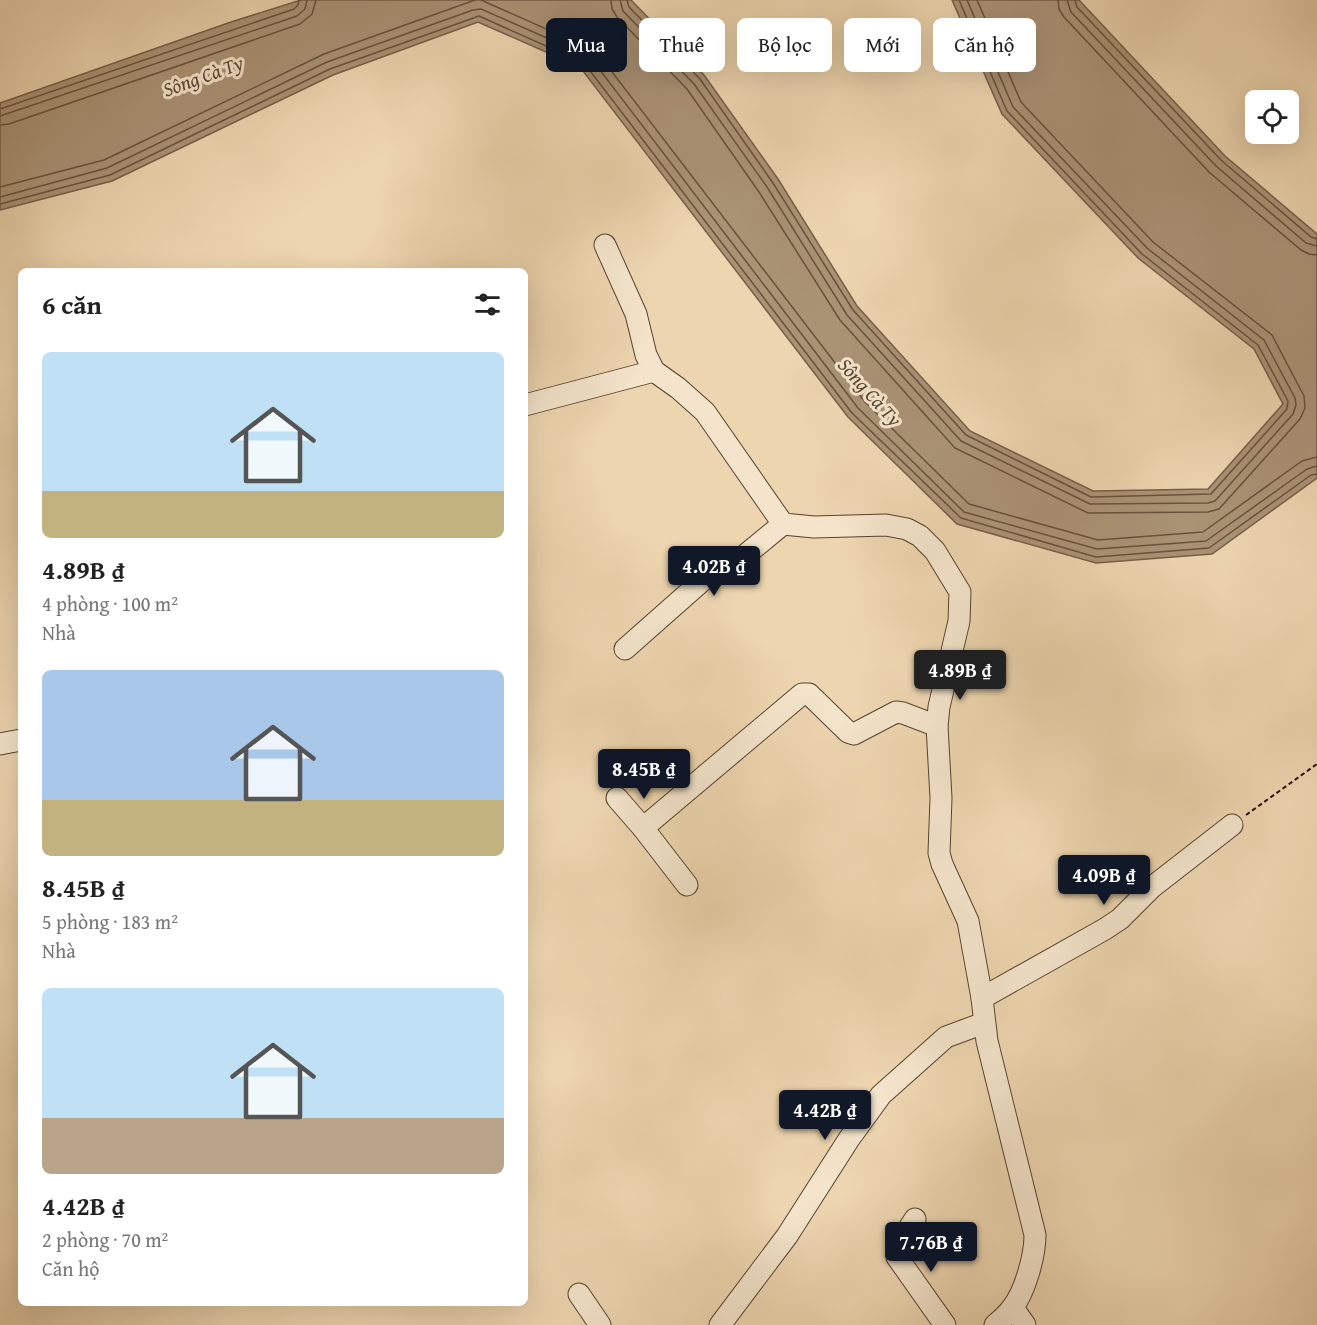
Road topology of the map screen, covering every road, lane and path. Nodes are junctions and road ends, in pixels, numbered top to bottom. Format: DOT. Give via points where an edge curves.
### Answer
graph roads {
  1 [pos="605,246"];
  2 [pos="654,371"];
  3 [pos="528,404"];
  4 [pos="783,524"];
  5 [pos="625,650"];
  6 [pos="936,726"];
  7 [pos="1317,764"];
  8 [pos="617,798"];
  9 [pos="1232,825"];
  10 [pos="643,828"];
  11 [pos="687,885"];
  12 [pos="982,998"];
  13 [pos="984,1023"];
  14 [pos="915,1220"];
  15 [pos="579,1294"];
  16 [pos="1019,1316"];
  17 [pos="600,1325"];
  18 [pos="720,1325"];
  19 [pos="945,1325"];
  20 [pos="995,1325"];
  1 -- 2 [label="street" via="636,314"];
  2 -- 3 [label="street"];
  2 -- 4 [label="street" via="705,412"];
  4 -- 5 [label="street" via="732,566 711,573"];
  4 -- 6 [label="street" via="896,526 920,536 935,551 955,582 961,600"];
  6 -- 10 [label="street" via="896,712 854,734 809,693 802,694"];
  6 -- 12 [label="street" via="941,798 939,853 968,921"];
  7 -- 9 [label="path"];
  8 -- 10 [label="street"];
  9 -- 12 [label="street" via="1151,888 1120,919"];
  10 -- 11 [label="street"];
  12 -- 13 [label="street"];
  13 -- 16 [label="street" via="1035,1235"];
  13 -- 18 [label="street" via="946,1037 881,1095 787,1236"];
  14 -- 19 [label="street" via="901,1241 897,1257"];
  15 -- 17 [label="street"];
  16 -- 20 [label="street"];
}
